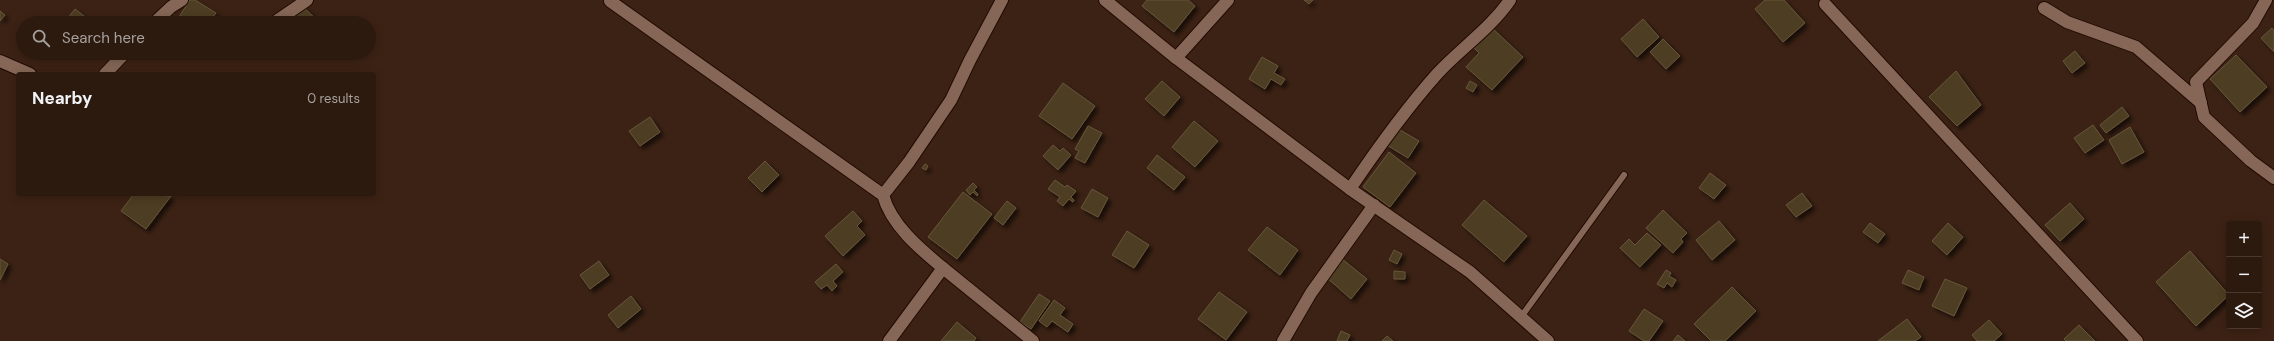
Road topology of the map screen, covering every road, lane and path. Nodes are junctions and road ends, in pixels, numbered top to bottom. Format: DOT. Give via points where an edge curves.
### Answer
graph roads {
  1 [pos="182,0"];
  2 [pos="307,0"];
  3 [pos="1002,0"];
  4 [pos="1104,0"];
  5 [pos="1228,0"];
  6 [pos="1510,0"];
  7 [pos="2266,0"];
  8 [pos="610,1"];
  9 [pos="1825,4"];
  10 [pos="2044,8"];
  11 [pos="163,16"];
  12 [pos="284,16"];
  13 [pos="0,53"];
  14 [pos="1176,58"];
  15 [pos="118,60"];
  16 [pos="0,61"];
  17 [pos="15,66"];
  18 [pos="26,72"];
  19 [pos="107,72"];
  20 [pos="2201,103"];
  21 [pos="1624,175"];
  22 [pos="2274,178"];
  23 [pos="1350,189"];
  24 [pos="883,195"];
  25 [pos="1374,205"];
  26 [pos="943,268"];
  27 [pos="1521,317"];
  28 [pos="889,341"];
  29 [pos="1033,341"];
  30 [pos="1283,341"];
  31 [pos="1548,341"];
  32 [pos="2137,341"];
  1 -- 11 [label="street"];
  2 -- 12 [label="street"];
  3 -- 24 [label="street" via="951,100"];
  4 -- 14 [label="street"];
  5 -- 14 [label="street"];
  6 -- 23 [label="street" via="1497,18 1438,74 1388,134"];
  7 -- 20 [label="street" via="2254,23 2196,82"];
  8 -- 24 [label="street"];
  9 -- 32 [label="street"];
  10 -- 20 [label="street" via="2067,22 2136,47"];
  13 -- 17 [label="street"];
  14 -- 23 [label="street"];
  15 -- 19 [label="street"];
  16 -- 17 [label="street"];
  17 -- 18 [label="street"];
  20 -- 22 [label="street" via="2204,116 2251,161"];
  21 -- 27 [label="lane"];
  23 -- 25 [label="street"];
  24 -- 26 [label="street" via="894,219 927,255"];
  25 -- 27 [label="street" via="1470,272"];
  25 -- 30 [label="street" via="1311,294"];
  26 -- 28 [label="street"];
  26 -- 29 [label="street"];
  27 -- 31 [label="street"];
}
